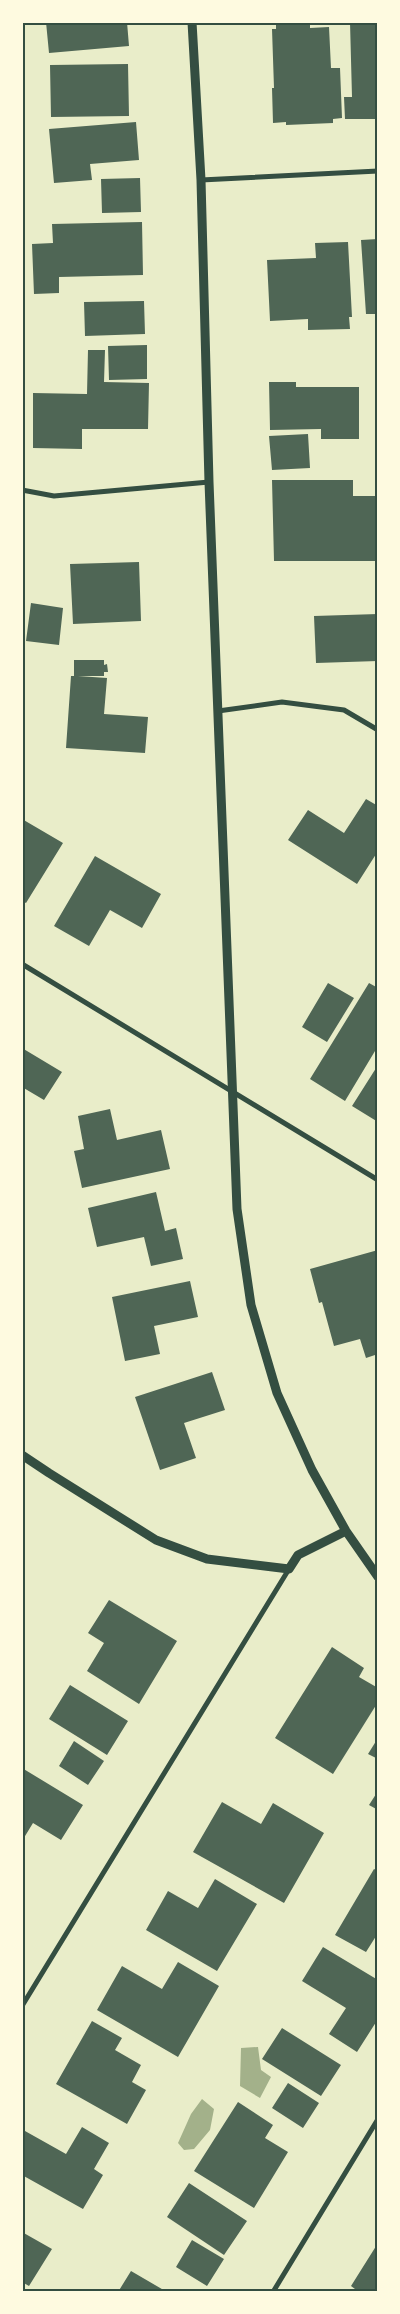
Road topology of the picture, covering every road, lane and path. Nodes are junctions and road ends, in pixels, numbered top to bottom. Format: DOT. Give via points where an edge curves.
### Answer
graph roads {
  1 [pos="192,22"];
  2 [pos="378,171"];
  3 [pos="201,180"];
  4 [pos="209,482"];
  5 [pos="22,490"];
  6 [pos="218,711"];
  7 [pos="378,730"];
  8 [pos="22,964"];
  9 [pos="232,1092"];
  10 [pos="378,1180"];
  11 [pos="22,1455"];
  12 [pos="346,1530"];
  13 [pos="289,1569"];
  14 [pos="378,1577"];
  15 [pos="22,2006"];
  16 [pos="378,2118"];
  17 [pos="273,2292"];
  1 -- 3 [label="street"];
  2 -- 3 [label="street"];
  3 -- 4 [label="street"];
  4 -- 5 [label="street" via="54,496"];
  4 -- 6 [label="street"];
  6 -- 7 [label="street" via="282,702 344,710"];
  6 -- 9 [label="street"];
  8 -- 9 [label="street"];
  9 -- 10 [label="street"];
  9 -- 12 [label="street" via="237,1209 251,1304 277,1393 312,1470"];
  11 -- 13 [label="street" via="156,1540 207,1559"];
  12 -- 13 [label="street" via="298,1555"];
  12 -- 14 [label="street"];
  13 -- 15 [label="street"];
  16 -- 17 [label="street"];
}
